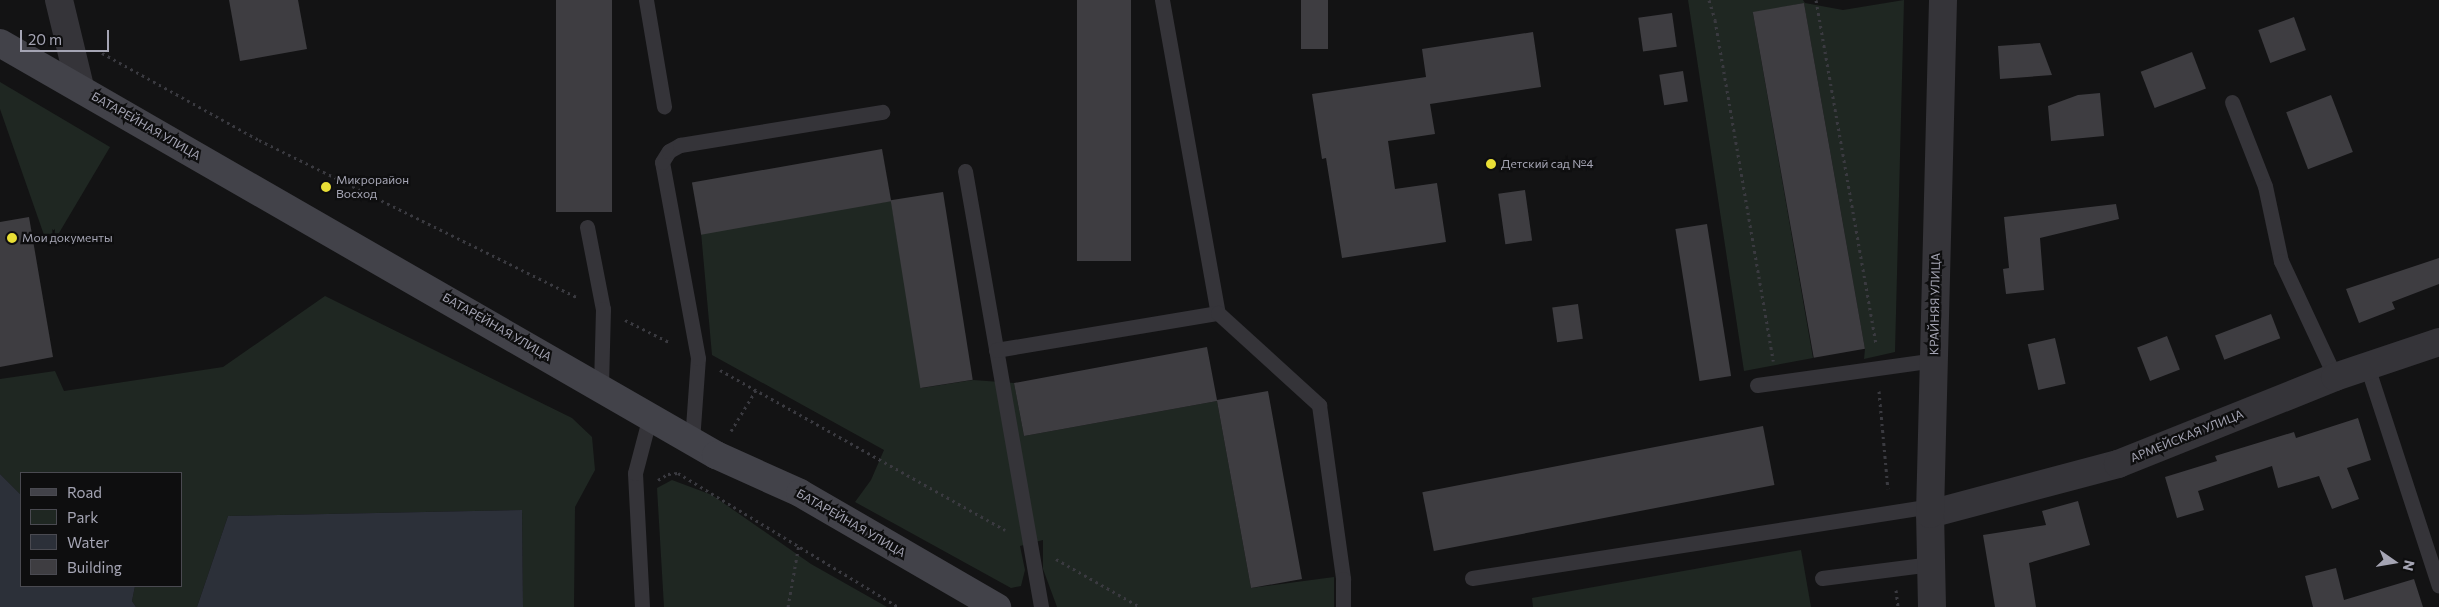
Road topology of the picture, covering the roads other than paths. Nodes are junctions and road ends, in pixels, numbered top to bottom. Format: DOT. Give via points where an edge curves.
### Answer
graph roads {
  1 [pos="60,0"];
  2 [pos="646,0"];
  3 [pos="1162,0"];
  4 [pos="1943,0"];
  5 [pos="0,43"];
  6 [pos="80,87"];
  7 [pos="2232,102"];
  8 [pos="664,106"];
  9 [pos="882,112"];
  10 [pos="965,171"];
  11 [pos="587,227"];
  12 [pos="1218,313"];
  13 [pos="2439,342"];
  14 [pos="996,350"];
  15 [pos="1934,360"];
  16 [pos="2367,366"];
  17 [pos="2335,377"];
  18 [pos="1757,385"];
  19 [pos="601,387"];
  20 [pos="650,416"];
  21 [pos="692,441"];
  22 [pos="1930,510"];
  23 [pos="1931,564"];
  24 [pos="1472,578"];
  25 [pos="1822,578"];
  26 [pos="2439,586"];
  27 [pos="642,607"];
  28 [pos="997,607"];
  29 [pos="1041,607"];
  30 [pos="1343,607"];
  31 [pos="1932,607"];
  1 -- 6 [label="street"];
  2 -- 8 [label="lane"];
  3 -- 12 [label="lane"];
  4 -- 15 [label="street, КРАЙНЯЯ УЛИЦА"];
  5 -- 6 [label="main road, БАТАРЕЙНАЯ УЛИЦА"];
  6 -- 19 [label="main road, БАТАРЕЙНАЯ УЛИЦА"];
  7 -- 17 [label="lane" via="2265,186 2281,261"];
  9 -- 21 [label="lane" via="680,145 668,151 662,162 698,358"];
  10 -- 14 [label="lane"];
  11 -- 19 [label="lane" via="603,309"];
  12 -- 14 [label="lane"];
  12 -- 30 [label="lane" via="1319,406 1343,579"];
  13 -- 16 [label="street, АРМЕЙСКАЯ УЛИЦА"];
  14 -- 29 [label="lane"];
  15 -- 18 [label="lane"];
  15 -- 22 [label="street, КРАЙНЯЯ УЛИЦА"];
  16 -- 17 [label="street, АРМЕЙСКАЯ УЛИЦА"];
  16 -- 26 [label="lane"];
  17 -- 22 [label="street, АРМЕЙСКАЯ УЛИЦА" via="2118,464"];
  19 -- 20 [label="main road, БАТАРЕЙНАЯ УЛИЦА"];
  20 -- 21 [label="main road, БАТАРЕЙНАЯ УЛИЦА"];
  20 -- 27 [label="lane" via="635,473"];
  21 -- 28 [label="main road, БАТАРЕЙНАЯ УЛИЦА" via="800,493"];
  22 -- 23 [label="street, КРАЙНЯЯ УЛИЦА"];
  22 -- 24 [label="lane" via="1890,513"];
  23 -- 25 [label="lane"];
  23 -- 31 [label="street, КРАЙНЯЯ УЛИЦА"];
}
